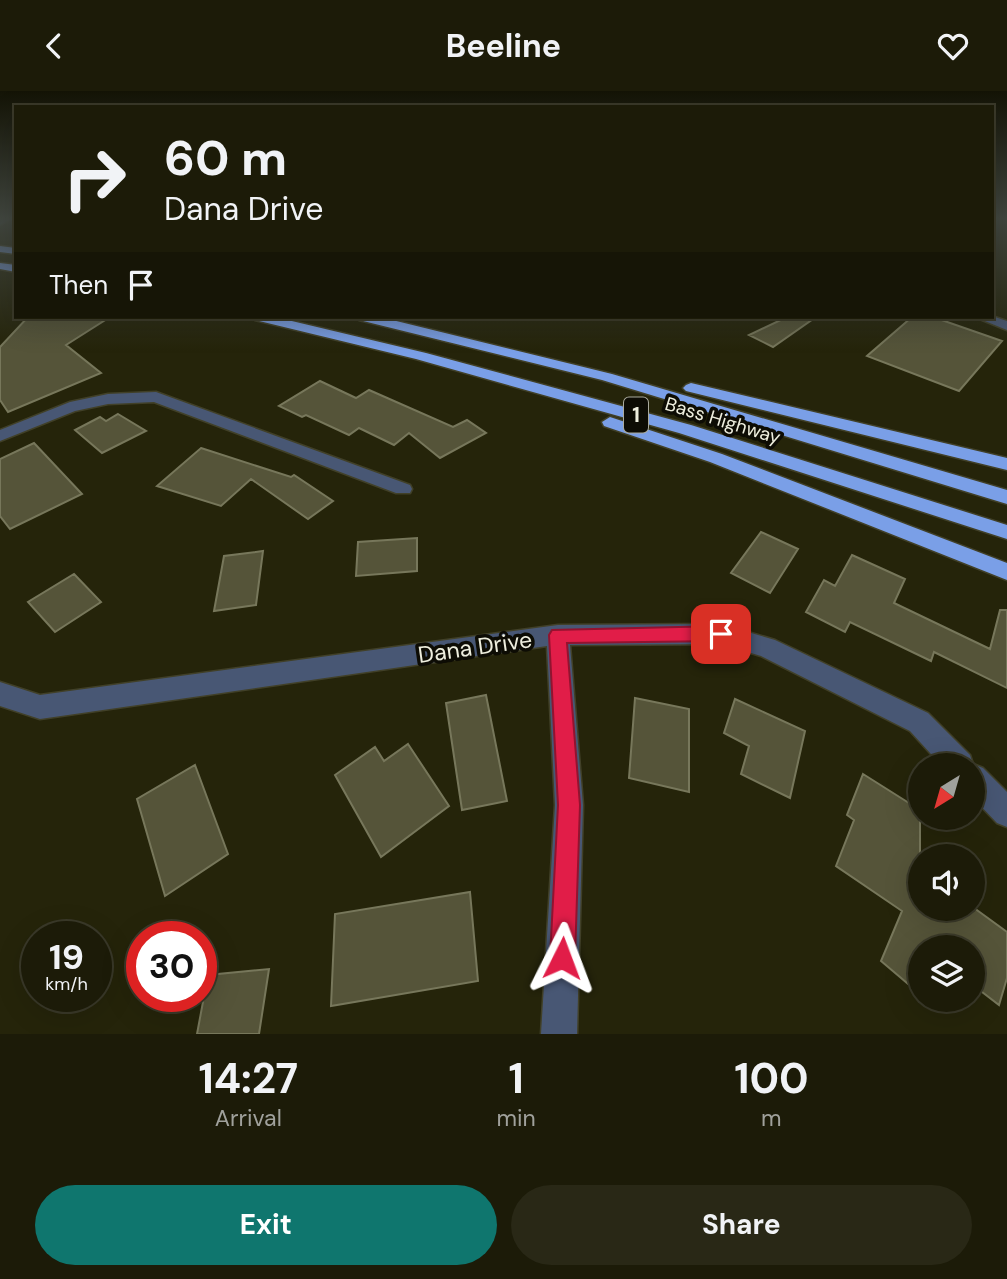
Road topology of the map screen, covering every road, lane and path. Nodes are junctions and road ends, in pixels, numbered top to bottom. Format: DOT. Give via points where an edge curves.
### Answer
graph roads {
  1 [pos="268,319"];
  2 [pos="373,319"];
  3 [pos="988,319"];
  4 [pos="1007,326"];
  5 [pos="463,338"];
  6 [pos="421,356"];
  7 [pos="0,436"];
  8 [pos="1007,464"];
  9 [pos="403,488"];
  10 [pos="1007,496"];
  11 [pos="1007,532"];
  12 [pos="1007,572"];
  13 [pos="558,635"];
  14 [pos="0,694"];
  15 [pos="949,753"];
  16 [pos="985,790"];
  17 [pos="1007,813"];
  18 [pos="559,1034"];
  1 -- 6 [label="highway, Bass Highway / 1"];
  2 -- 5 [label="highway, Bass Highway / 1"];
  3 -- 4 [label="street"];
  5 -- 8 [label="highway"];
  5 -- 10 [label="highway, Bass Highway / 1"];
  6 -- 11 [label="highway, Bass Highway / 1" via="685,429"];
  6 -- 12 [label="highway" via="716,458"];
  7 -- 9 [label="street" via="70,407 108,399 156,397"];
  13 -- 14 [label="street, Dana Drive" via="40,707"];
  13 -- 15 [label="street, Dana Drive" via="721,634 767,647 919,722"];
  13 -- 18 [label="street" via="569,805"];
  16 -- 17 [label="street"];
}
